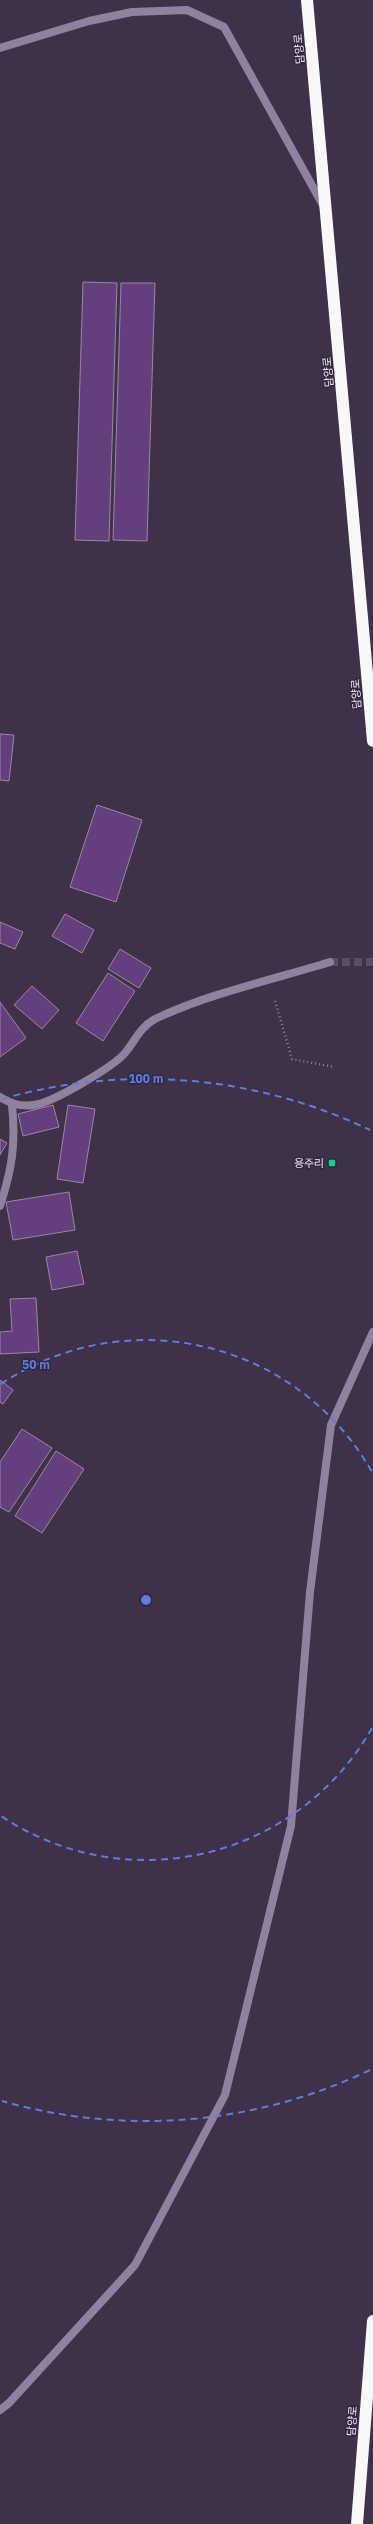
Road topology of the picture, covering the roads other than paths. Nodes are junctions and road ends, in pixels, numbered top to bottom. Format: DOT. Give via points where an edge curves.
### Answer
graph roads {
  1 [pos="307,0"];
  2 [pos="0,48"];
  3 [pos="326,211"];
  4 [pos="373,741"];
  5 [pos="330,962"];
  6 [pos="0,1097"];
  7 [pos="12,1105"];
  8 [pos="0,1206"];
  9 [pos="373,1332"];
  10 [pos="373,2321"];
  11 [pos="0,2410"];
  12 [pos="357,2524"];
  1 -- 3 [label="highway, 담양로"];
  2 -- 3 [label="street" via="89,21 132,12 187,10 224,28"];
  3 -- 4 [label="highway, 담양로"];
  5 -- 7 [label="street" via="194,1002 153,1020 136,1036 125,1054 80,1085 35,1105"];
  6 -- 7 [label="street"];
  7 -- 8 [label="street" via="15,1133 11,1173"];
  9 -- 11 [label="street" via="331,1425 310,1592 291,1826 225,2095 135,2265"];
  10 -- 12 [label="highway, 담양로"];
}
